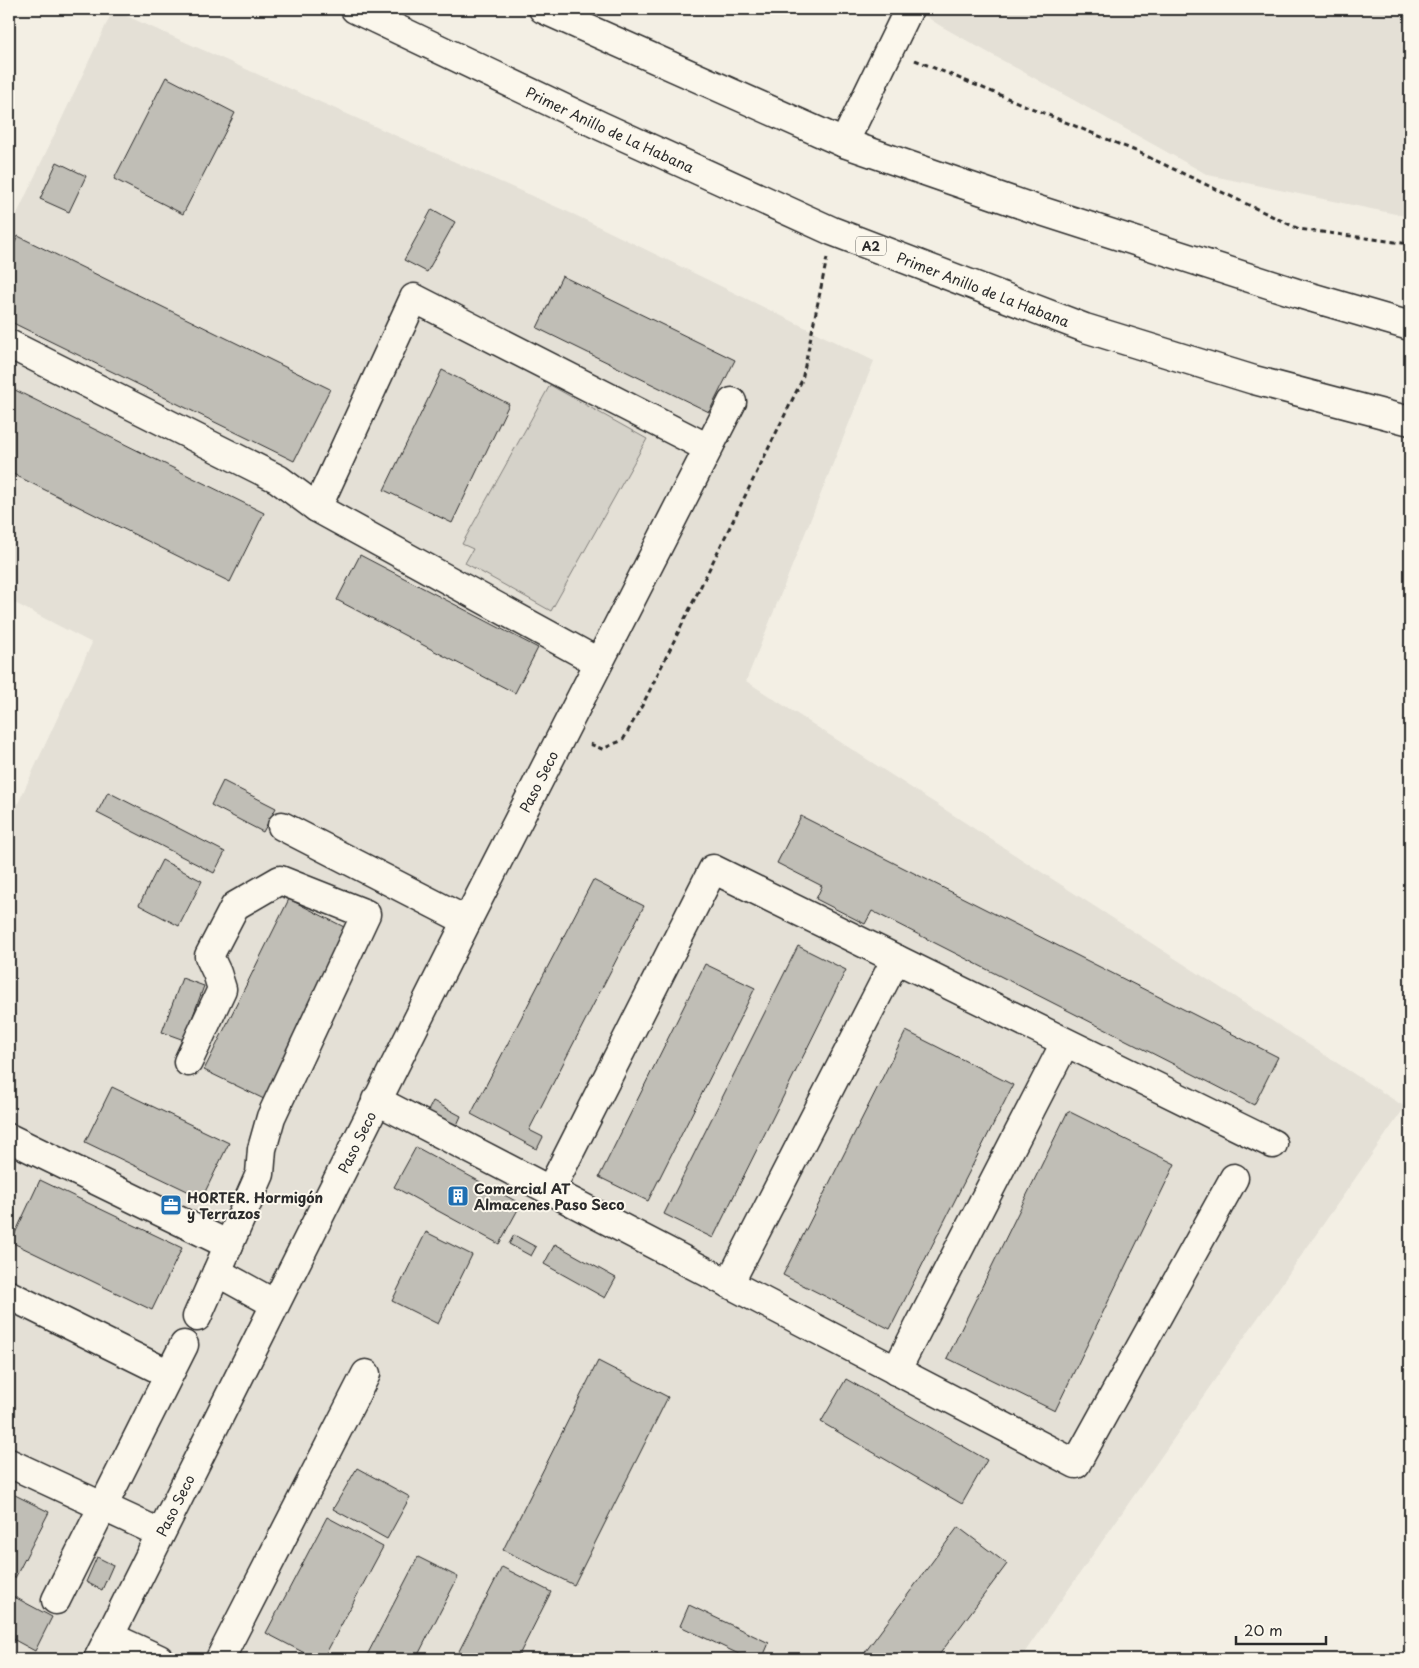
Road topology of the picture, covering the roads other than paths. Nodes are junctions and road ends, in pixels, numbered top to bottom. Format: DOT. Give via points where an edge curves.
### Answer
graph roads {
  1 [pos="354,9"];
  2 [pos="543,9"];
  3 [pos="909,9"];
  4 [pos="844,143"];
  5 [pos="1410,326"];
  6 [pos="9,344"];
  7 [pos="732,402"];
  8 [pos="1410,421"];
  9 [pos="708,448"];
  10 [pos="317,508"];
  11 [pos="598,662"];
  12 [pos="282,826"];
  13 [pos="467,920"];
  14 [pos="896,960"];
  15 [pos="1065,1043"];
  16 [pos="188,1062"];
  17 [pos="376,1100"];
  18 [pos="9,1138"];
  19 [pos="1273,1144"];
  20 [pos="1234,1178"];
  21 [pos="550,1191"];
  22 [pos="229,1245"];
  23 [pos="217,1272"];
  24 [pos="729,1284"];
  25 [pos="9,1295"];
  26 [pos="275,1304"];
  27 [pos="197,1317"];
  28 [pos="184,1345"];
  29 [pos="896,1371"];
  30 [pos="169,1374"];
  31 [pos="366,1374"];
  32 [pos="9,1463"];
  33 [pos="103,1507"];
  34 [pos="160,1533"];
  35 [pos="56,1600"];
  36 [pos="103,1648"];
  37 [pos="159,1659"];
  38 [pos="220,1659"];
  1 -- 8 [label="main road, Primer Anillo de La Habana / A2" via="832,231 1085,328 1254,380"];
  2 -- 4 [label="main road"];
  3 -- 4 [label="main road"];
  4 -- 5 [label="main road" via="1051,214"];
  6 -- 10 [label="main road" via="278,479"];
  7 -- 9 [label="main road, Paso Seco"];
  9 -- 10 [label="main road" via="414,298"];
  9 -- 11 [label="main road, Paso Seco"];
  10 -- 11 [label="main road"];
  11 -- 13 [label="main road, Paso Seco"];
  12 -- 13 [label="main road"];
  13 -- 17 [label="main road, Paso Seco"];
  14 -- 15 [label="main road"];
  14 -- 21 [label="main road" via="713,869"];
  14 -- 24 [label="main road"];
  15 -- 19 [label="main road"];
  15 -- 29 [label="main road"];
  16 -- 22 [label="main road" via="222,989 209,956 236,906 280,880 366,914 271,1117 262,1149 260,1174"];
  17 -- 21 [label="main road"];
  17 -- 26 [label="main road, Paso Seco"];
  18 -- 22 [label="main road"];
  20 -- 29 [label="main road" via="1076,1464"];
  21 -- 24 [label="main road"];
  22 -- 23 [label="main road"];
  23 -- 26 [label="main road"];
  23 -- 27 [label="main road"];
  24 -- 29 [label="main road"];
  25 -- 30 [label="main road"];
  26 -- 34 [label="main road, Paso Seco"];
  28 -- 30 [label="main road"];
  30 -- 33 [label="main road"];
  31 -- 38 [label="main road"];
  32 -- 33 [label="main road"];
  33 -- 34 [label="main road"];
  33 -- 35 [label="main road"];
  34 -- 36 [label="main road, Paso Seco"];
  36 -- 37 [label="main road"];
}
